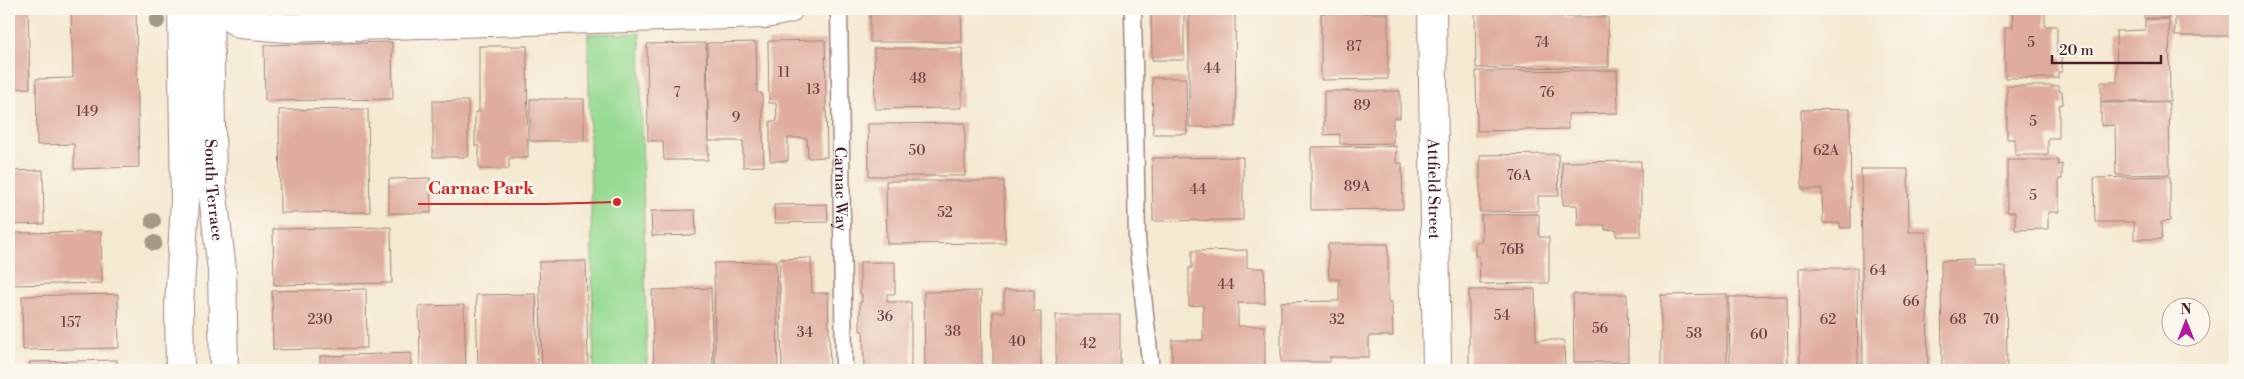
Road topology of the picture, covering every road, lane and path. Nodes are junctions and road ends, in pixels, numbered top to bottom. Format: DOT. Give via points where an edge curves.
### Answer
graph roads {
  1 [pos="182,9"];
  2 [pos="209,9"];
  3 [pos="216,9"];
  4 [pos="789,9"];
  5 [pos="839,9"];
  6 [pos="1133,9"];
  7 [pos="1432,9"];
  8 [pos="180,370"];
  9 [pos="224,370"];
  10 [pos="844,370"];
  11 [pos="1151,370"];
  12 [pos="1437,370"];
  1 -- 8 [label="street, South Terrace" via="185,201"];
  2 -- 9 [label="street, South Terrace" via="212,187 222,270"];
  3 -- 4 [label="street" via="240,24 287,28 764,14"];
  5 -- 10 [label="lane, Carnac Way"];
  6 -- 11 [label="lane" via="1137,239"];
  7 -- 12 [label="street, Attfield Street"];
}
